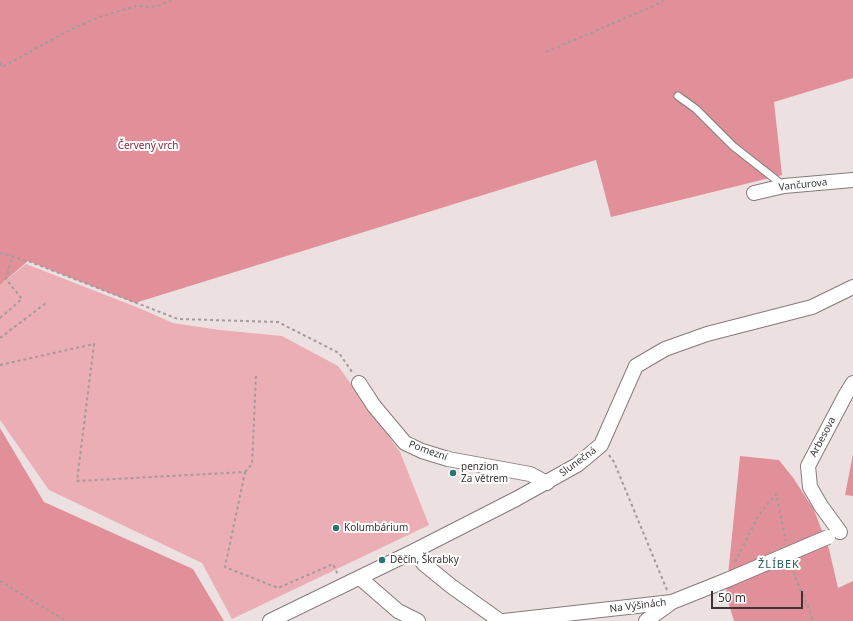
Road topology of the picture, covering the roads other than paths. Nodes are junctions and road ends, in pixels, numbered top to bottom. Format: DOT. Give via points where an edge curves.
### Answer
graph roads {
  1 [pos="678,96"];
  2 [pos="853,180"];
  3 [pos="784,186"];
  4 [pos="754,192"];
  5 [pos="853,287"];
  6 [pos="359,383"];
  7 [pos="853,384"];
  8 [pos="547,482"];
  9 [pos="840,532"];
  10 [pos="414,551"];
  11 [pos="360,578"];
  12 [pos="672,602"];
  13 [pos="270,621"];
  14 [pos="418,621"];
  15 [pos="500,621"];
  16 [pos="504,621"];
  17 [pos="646,621"];
  1 -- 3 [label="lane" via="696,108 733,146"];
  2 -- 3 [label="street, Vančurova"];
  3 -- 4 [label="street, Vančurova"];
  5 -- 8 [label="street, Slunečná" via="812,307 707,334 665,349 636,366 601,445 577,465"];
  6 -- 8 [label="street, Pomezní" via="374,406 405,443 448,459 530,474"];
  7 -- 9 [label="street, Arbesova" via="808,466 810,487"];
  8 -- 10 [label="street, Slunečná"];
  9 -- 12 [label="street, Na Výšinách, bridge"];
  10 -- 11 [label="street, Slunečná"];
  10 -- 15 [label="street" via="424,564 451,586"];
  11 -- 13 [label="street, Slunečná"];
  11 -- 14 [label="street" via="398,611"];
  12 -- 16 [label="street, Na Výšinách"];
  12 -- 17 [label="street"];
}
